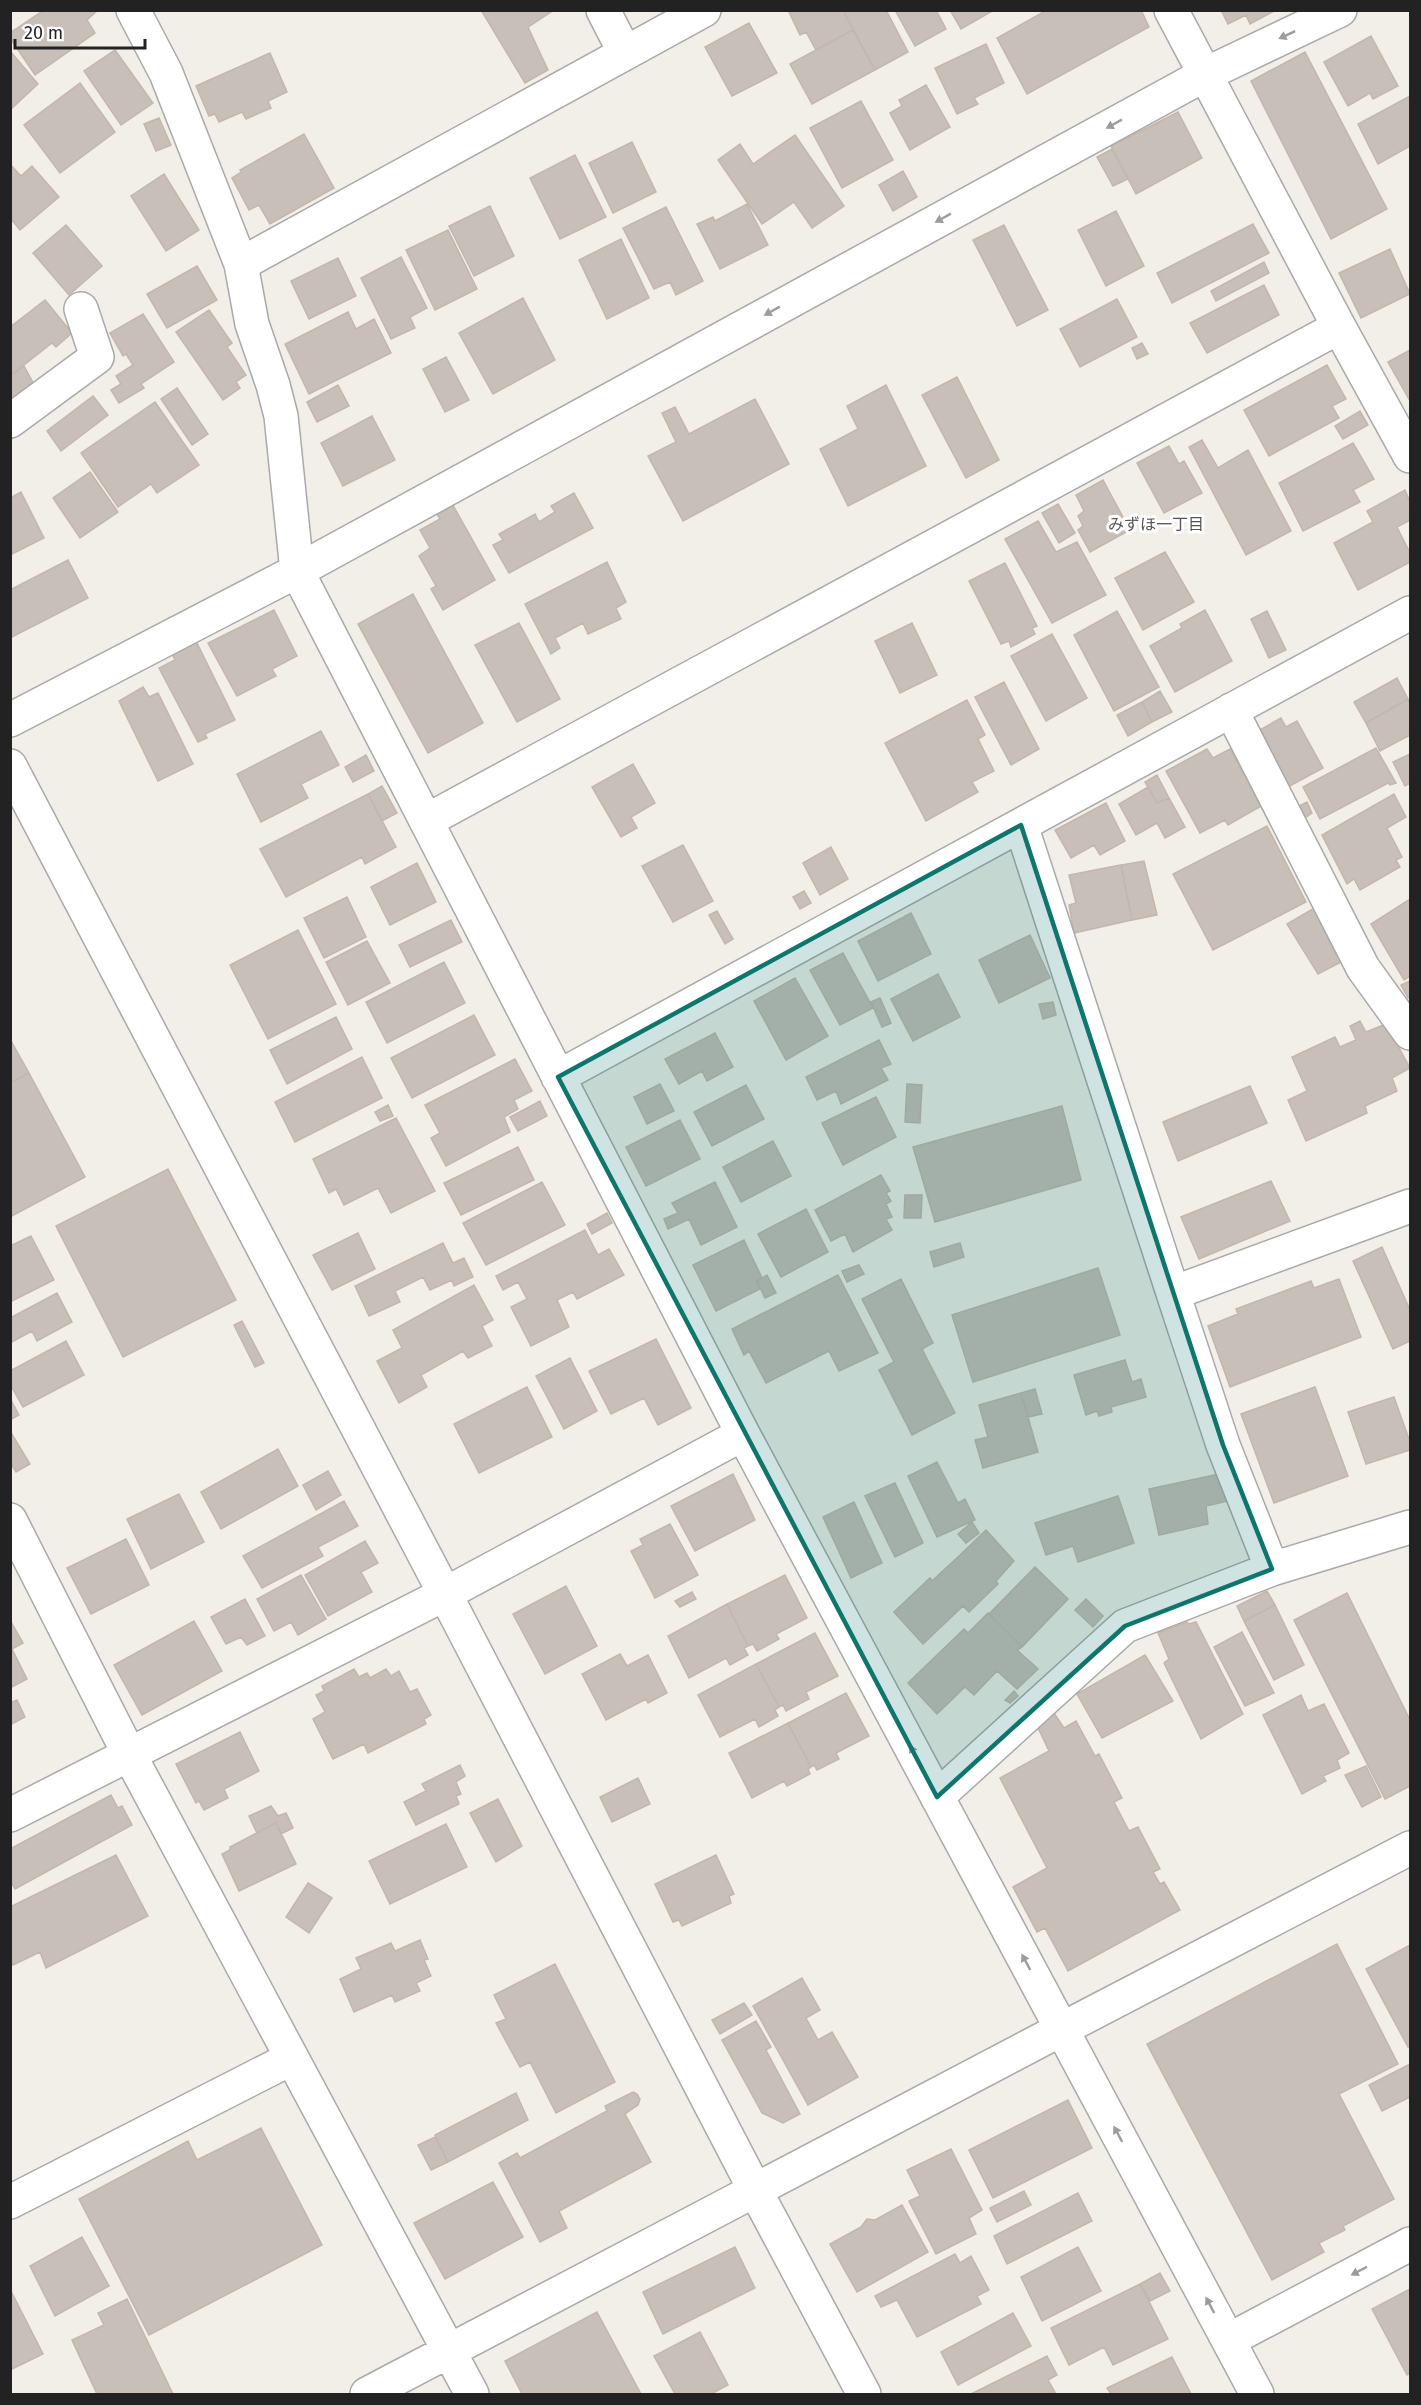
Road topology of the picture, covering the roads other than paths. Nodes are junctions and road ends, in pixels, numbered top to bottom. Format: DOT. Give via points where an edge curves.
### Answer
graph roads {
  1 [pos="133,10"];
  2 [pos="603,10"];
  3 [pos="704,10"];
  4 [pos="1171,10"];
  5 [pos="1340,10"];
  6 [pos="625,53"];
  7 [pos="1204,75"];
  8 [pos="241,264"];
  9 [pos="81,309"];
  10 [pos="1339,327"];
  11 [pos="10,421"];
  12 [pos="1410,456"];
  13 [pos="297,571"];
  14 [pos="1410,612"];
  15 [pos="1231,710"];
  16 [pos="10,720"];
  17 [pos="10,766"];
  18 [pos="426,821"];
  19 [pos="1021,825"];
  20 [pos="1410,1033"];
  21 [pos="558,1077"];
  22 [pos="1410,1206"];
  23 [pos="1173,1293"];
  24 [pos="743,1434"];
  25 [pos="10,1520"];
  26 [pos="1410,1527"];
  27 [pos="1272,1569"];
  28 [pos="445,1594"];
  29 [pos="129,1754"];
  30 [pos="937,1797"];
  31 [pos="10,1815"];
  32 [pos="1410,1848"];
  33 [pos="1062,2029"];
  34 [pos="292,2058"];
  35 [pos="755,2190"];
  36 [pos="10,2202"];
  37 [pos="1410,2244"];
  38 [pos="1229,2340"];
  39 [pos="450,2352"];
  40 [pos="367,2394"];
  41 [pos="472,2394"];
  42 [pos="864,2394"];
  43 [pos="1257,2394"];
  1 -- 8 [label="street" via="166,73"];
  2 -- 6 [label="street"];
  3 -- 6 [label="street"];
  4 -- 7 [label="street"];
  5 -- 7 [label="street, one-way"];
  6 -- 8 [label="street"];
  7 -- 10 [label="street"];
  7 -- 13 [label="street, one-way"];
  8 -- 13 [label="street" via="252,324 281,416"];
  9 -- 11 [label="street" via="97,357"];
  10 -- 12 [label="street"];
  10 -- 18 [label="street"];
  13 -- 16 [label="street"];
  13 -- 18 [label="street"];
  14 -- 15 [label="street"];
  15 -- 19 [label="street"];
  15 -- 20 [label="street" via="1363,968"];
  17 -- 28 [label="street"];
  18 -- 21 [label="street"];
  19 -- 21 [label="street"];
  19 -- 23 [label="street"];
  21 -- 24 [label="street"];
  22 -- 23 [label="street"];
  23 -- 27 [label="street" via="1223,1444"];
  24 -- 28 [label="street"];
  30 -- 24 [label="street, one-way"];
  25 -- 29 [label="street"];
  26 -- 27 [label="street"];
  27 -- 30 [label="street" via="1125,1626"];
  28 -- 29 [label="street"];
  28 -- 35 [label="street"];
  29 -- 31 [label="street"];
  29 -- 34 [label="street"];
  33 -- 30 [label="street, one-way"];
  32 -- 33 [label="street"];
  33 -- 35 [label="street"];
  38 -- 33 [label="street, one-way"];
  34 -- 36 [label="street"];
  34 -- 39 [label="street"];
  35 -- 39 [label="street"];
  35 -- 42 [label="street"];
  37 -- 38 [label="street, one-way"];
  38 -- 43 [label="street"];
  39 -- 40 [label="street"];
  39 -- 41 [label="street"];
}
